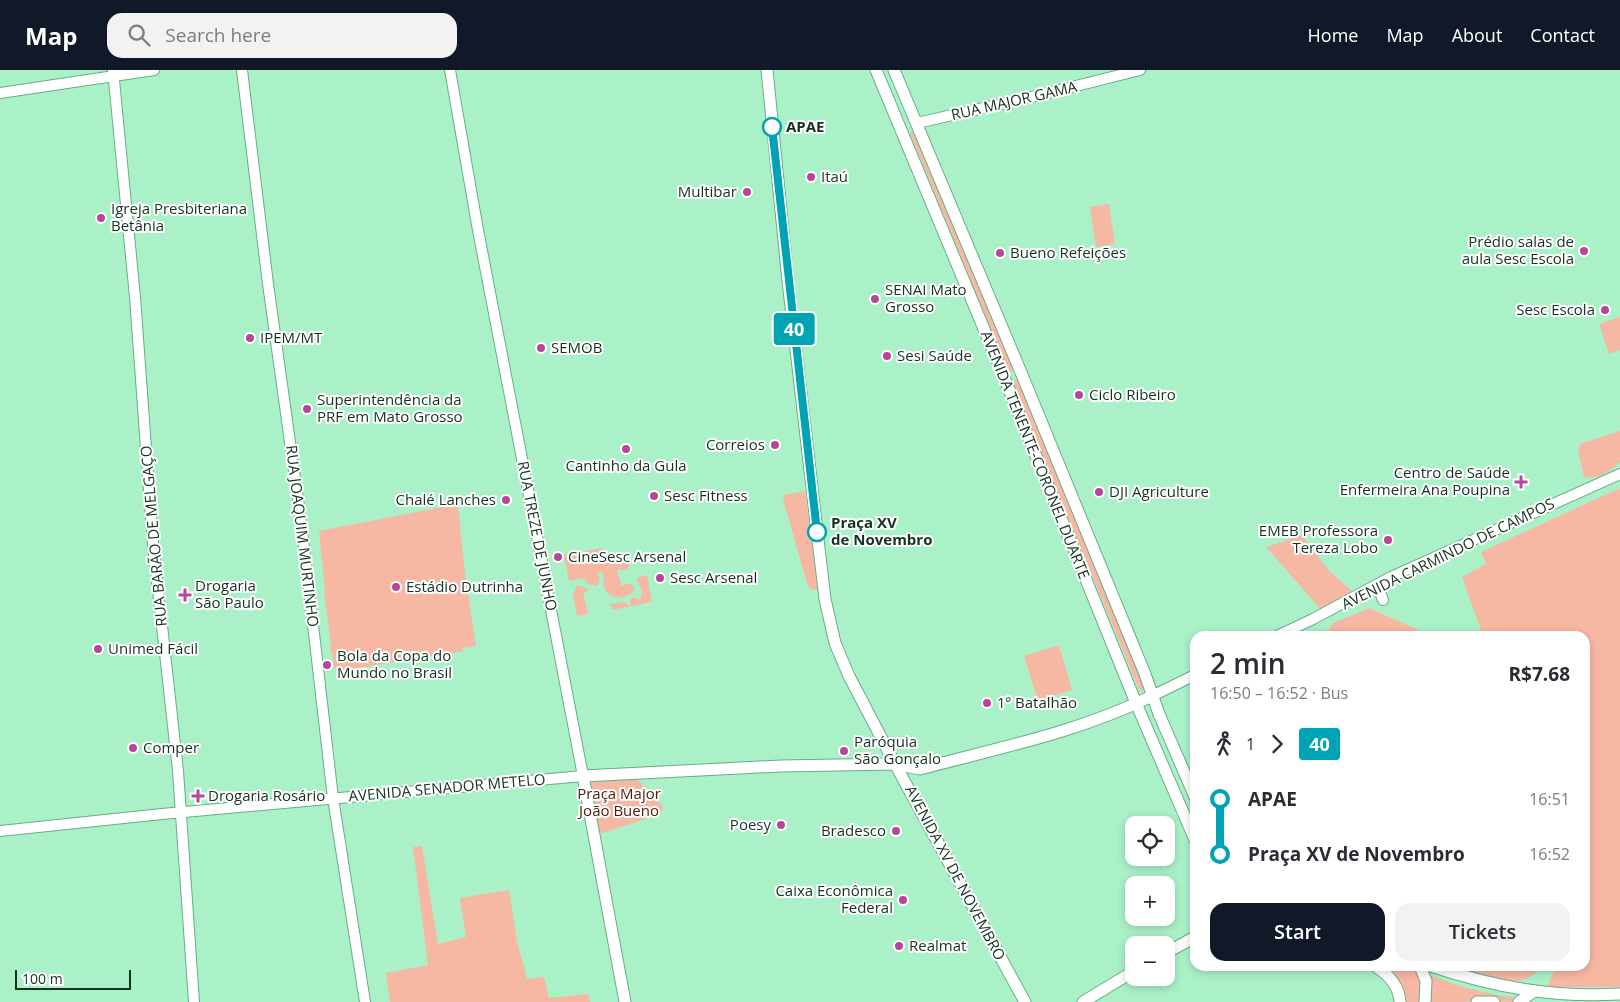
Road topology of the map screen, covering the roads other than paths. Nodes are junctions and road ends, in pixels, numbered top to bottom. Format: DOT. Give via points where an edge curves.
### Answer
graph roads {
  1 [pos="154,70"];
  2 [pos="242,70"];
  3 [pos="450,70"];
  4 [pos="767,70"];
  5 [pos="876,70"];
  6 [pos="880,70"];
  7 [pos="894,70"];
  8 [pos="1140,70"];
  9 [pos="113,73"];
  10 [pos="899,85"];
  11 [pos="0,93"];
  12 [pos="917,123"];
  13 [pos="1620,474"];
  14 [pos="1382,582"];
  15 [pos="1383,600"];
  16 [pos="1288,631"];
  17 [pos="1190,677"];
  18 [pos="1152,696"];
  19 [pos="1136,703"];
  20 [pos="895,764"];
  21 [pos="920,769"];
  22 [pos="583,776"];
  23 [pos="1190,785"];
  24 [pos="914,796"];
  25 [pos="333,798"];
  26 [pos="181,812"];
  27 [pos="1190,828"];
  28 [pos="0,831"];
  29 [pos="1190,939"];
  30 [pos="1175,947"];
  31 [pos="1381,971"];
  32 [pos="1422,971"];
  33 [pos="1445,971"];
  34 [pos="1125,976"];
  35 [pos="1533,992"];
  36 [pos="1620,994"];
  37 [pos="1400,1000"];
  38 [pos="194,1002"];
  39 [pos="365,1002"];
  40 [pos="625,1002"];
  41 [pos="1025,1002"];
  42 [pos="1083,1002"];
  43 [pos="1425,1002"];
  44 [pos="1477,1002"];
  45 [pos="1494,1002"];
  46 [pos="1519,1002"];
  1 -- 9 [label="street"];
  2 -- 25 [label="street, RUA JOAQUIM MURTINHO" via="301,521"];
  3 -- 22 [label="street, RUA TREZE DE JUNHO"];
  4 -- 20 [label="main road, AVENIDA XV DE NOVEMBRO" via="825,599 835,643 845,668"];
  5 -- 19 [label="main road, AVENIDA TENENTE-CORONEL DUARTE"];
  6 -- 10 [label="main road"];
  7 -- 10 [label="main road, AVENIDA TENENTE-CORONEL DUARTE"];
  8 -- 12 [label="street, RUA MAJOR GAMA"];
  9 -- 11 [label="street"];
  9 -- 26 [label="street, RUA BARÃO DE MELGAÇO" via="135,297 153,544"];
  10 -- 12 [label="main road, AVENIDA TENENTE-CORONEL DUARTE"];
  12 -- 18 [label="main road, AVENIDA TENENTE-CORONEL DUARTE"];
  13 -- 14 [label="street, AVENIDA CARMINDO DE CAMPOS"];
  14 -- 15 [label="street" via="1379,590"];
  14 -- 16 [label="street, AVENIDA CARMINDO DE CAMPOS"];
  17 -- 18 [label="street"];
  18 -- 19 [label="main road"];
  18 -- 23 [label="main road, AVENIDA TENENTE-CORONEL DUARTE"];
  19 -- 21 [label="main road" via="1073,728"];
  19 -- 27 [label="main road, AVENIDA TENENTE-CORONEL DUARTE"];
  20 -- 21 [label="main road"];
  20 -- 22 [label="main road, AVENIDA SENADOR METELO" via="770,766"];
  20 -- 24 [label="main road, AVENIDA XV DE NOVEMBRO"];
  21 -- 24 [label="main road" via="913,783"];
  22 -- 25 [label="street, AVENIDA SENADOR METELO"];
  22 -- 40 [label="main road, RUA TREZE DE JUNHO"];
  24 -- 41 [label="main road, AVENIDA XV DE NOVEMBRO"];
  25 -- 26 [label="street, AVENIDA SENADOR METELO"];
  25 -- 39 [label="street, RUA JOAQUIM MURTINHO"];
  26 -- 28 [label="street, AVENIDA SENADOR METELO"];
  26 -- 38 [label="street, RUA BARÃO DE MELGAÇO"];
  29 -- 30 [label="main road"];
  31 -- 37 [label="main road" via="1394,984"];
  32 -- 43 [label="main road" via="1426,981"];
  33 -- 35 [label="main road"];
  34 -- 42 [label="main road"];
  35 -- 36 [label="main road" via="1585,996"];
  35 -- 46 [label="main road"];
  44 -- 45 [label="main road"];
}
